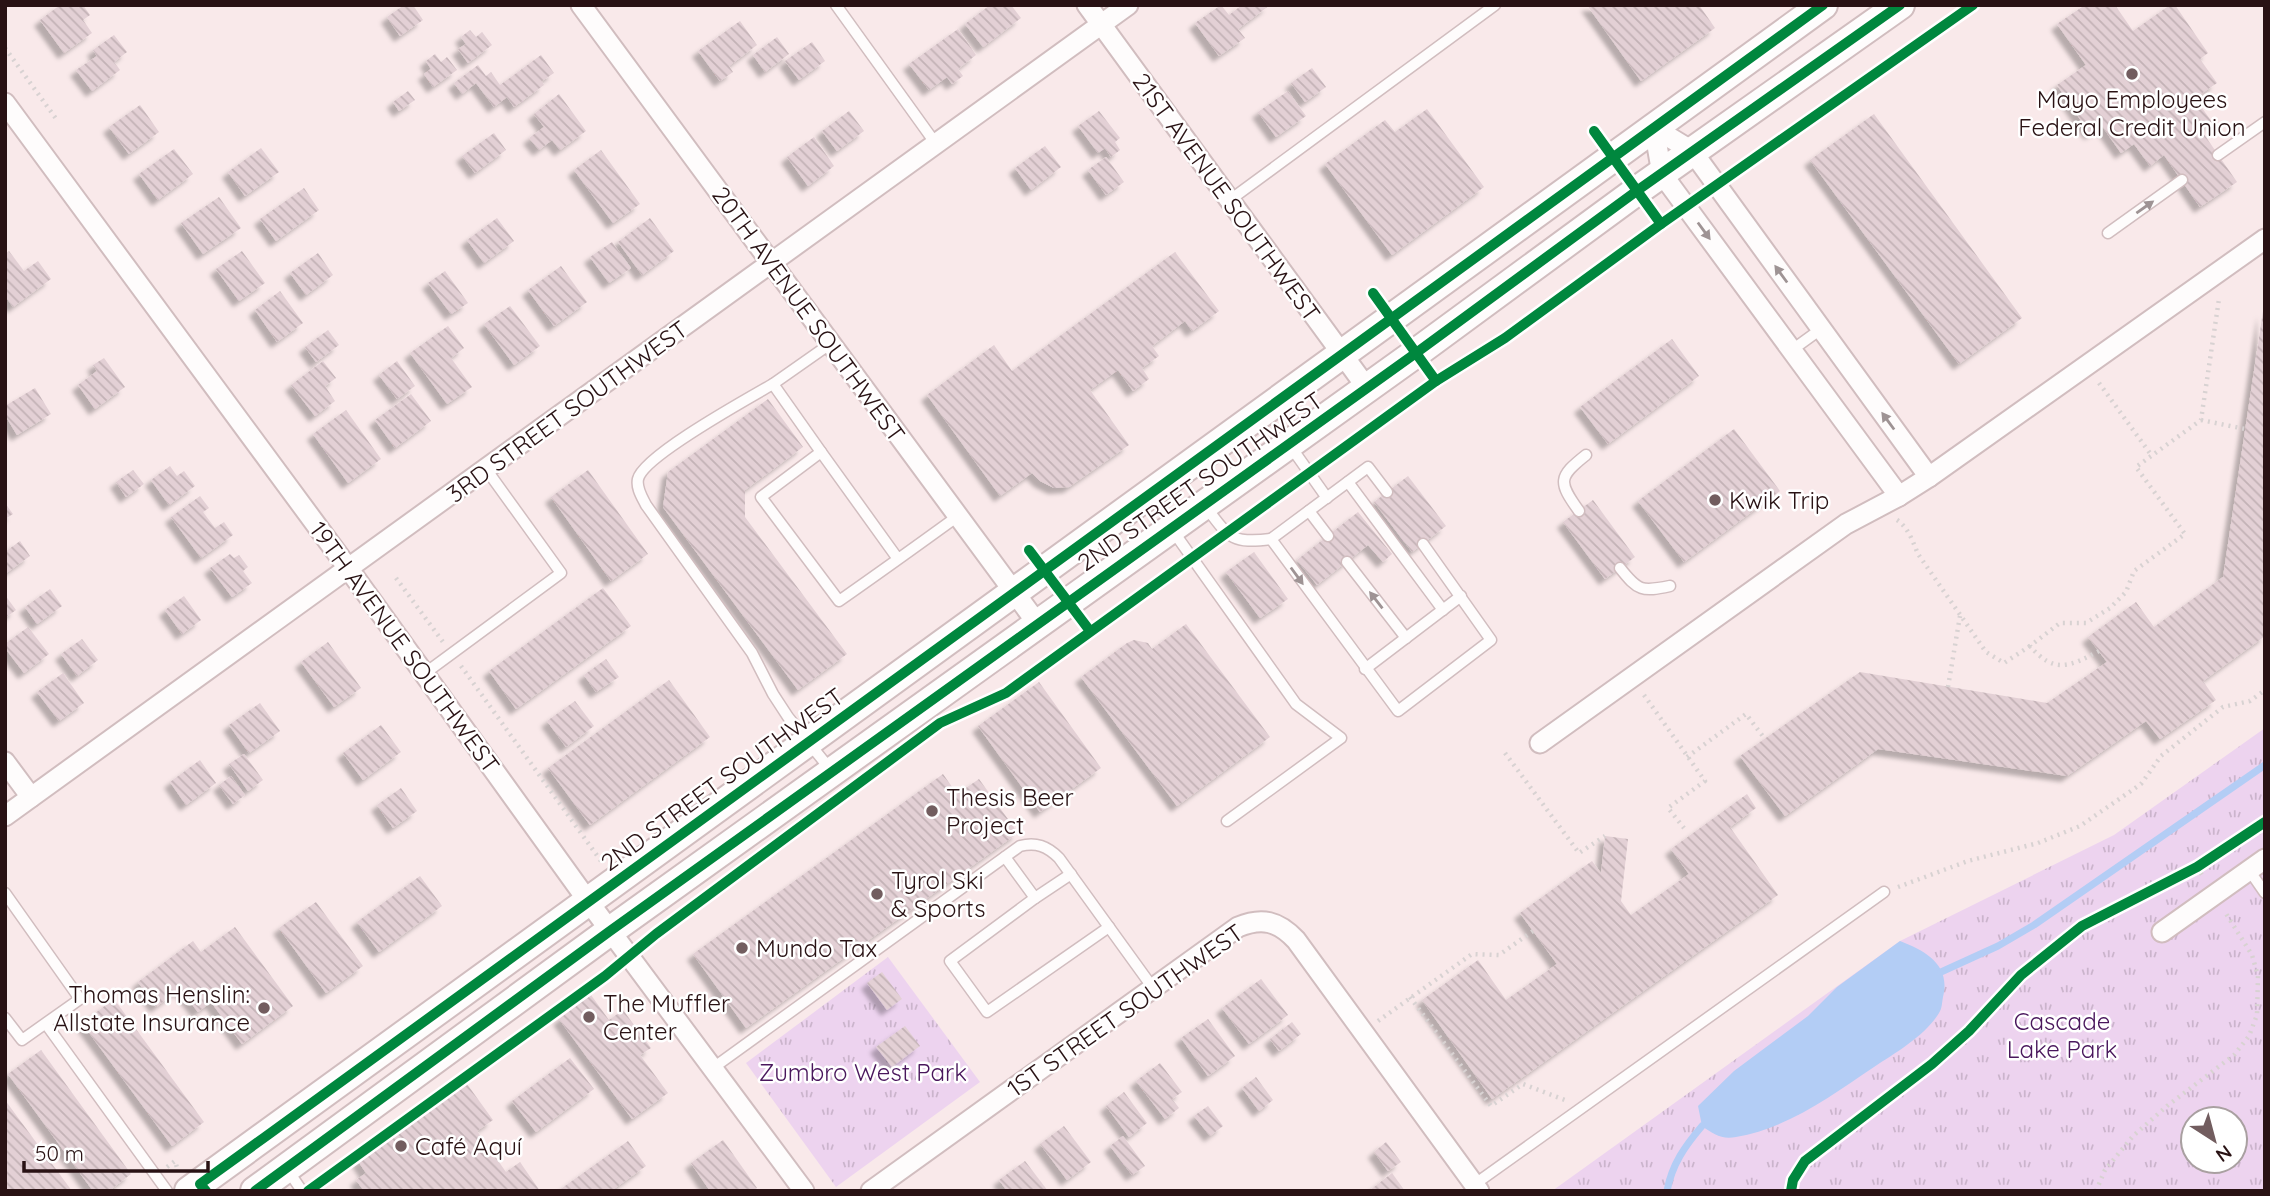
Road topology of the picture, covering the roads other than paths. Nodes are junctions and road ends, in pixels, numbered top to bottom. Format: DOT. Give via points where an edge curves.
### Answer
graph roads {
  1 [pos="581,5"];
  2 [pos="835,5"];
  3 [pos="1087,5"];
  4 [pos="1128,5"];
  5 [pos="1495,5"];
  6 [pos="1823,5"];
  7 [pos="1900,5"];
  8 [pos="1101,25"];
  9 [pos="5,103"];
  10 [pos="2265,122"];
  11 [pos="1654,128"];
  12 [pos="936,144"];
  13 [pos="1692,151"];
  14 [pos="2218,155"];
  15 [pos="1662,174"];
  16 [pos="2182,180"];
  17 [pos="1230,200"];
  18 [pos="2108,233"];
  19 [pos="2265,239"];
  20 [pos="772,264"];
  21 [pos="1821,329"];
  22 [pos="830,344"];
  23 [pos="1792,350"];
  24 [pos="1342,354"];
  25 [pos="773,384"];
  26 [pos="1367,388"];
  27 [pos="1289,444"];
  28 [pos="821,452"];
  29 [pos="1586,455"];
  30 [pos="486,469"];
  31 [pos="1928,477"];
  32 [pos="1348,482"];
  33 [pos="1387,492"];
  34 [pos="1899,496"];
  35 [pos="1327,498"];
  36 [pos="1204,504"];
  37 [pos="1309,511"];
  38 [pos="1579,511"];
  39 [pos="958,516"];
  40 [pos="1171,528"];
  41 [pos="1328,536"];
  42 [pos="1271,539"];
  43 [pos="1423,544"];
  44 [pos="898,559"];
  45 [pos="1347,562"];
  46 [pos="348,568"];
  47 [pos="1620,568"];
  48 [pos="1670,586"];
  49 [pos="1013,592"];
  50 [pos="1461,596"];
  51 [pos="1443,610"];
  52 [pos="1037,623"];
  53 [pos="1406,638"];
  54 [pos="1366,669"];
  55 [pos="424,674"];
  56 [pos="808,743"];
  57 [pos="1539,743"];
  58 [pos="5,762"];
  59 [pos="832,772"];
  60 [pos="31,797"];
  61 [pos="5,816"];
  62 [pos="1227,821"];
  63 [pos="1005,857"];
  64 [pos="2257,864"];
  65 [pos="1071,874"];
  66 [pos="1884,892"];
  67 [pos="5,893"];
  68 [pos="2265,893"];
  69 [pos="1035,898"];
  70 [pos="588,901"];
  71 [pos="1109,927"];
  72 [pos="610,931"];
  73 [pos="2162,932"];
  74 [pos="1153,988"];
  75 [pos="5,1018"];
  76 [pos="46,1024"];
  77 [pos="713,1069"];
  78 [pos="294,1180"];
  79 [pos="1477,1187"];
  80 [pos="198,1188"];
  81 [pos="167,1191"];
  82 [pos="255,1191"];
  83 [pos="804,1191"];
  84 [pos="871,1191"];
  1 -- 20 [label="street, 20TH AVENUE SOUTHWEST"];
  2 -- 12 [label="lane"];
  3 -- 8 [label="street, 21ST AVENUE SOUTHWEST"];
  4 -- 8 [label="street, 3RD STREET SOUTHWEST"];
  5 -- 17 [label="lane"];
  6 -- 11 [label="main road, 2ND STREET SOUTHWEST"];
  7 -- 13 [label="main road, 2ND STREET SOUTHWEST"];
  8 -- 12 [label="street, 3RD STREET SOUTHWEST"];
  8 -- 17 [label="street, 21ST AVENUE SOUTHWEST"];
  9 -- 46 [label="street, 19TH AVENUE SOUTHWEST"];
  10 -- 14 [label="lane"];
  11 -- 13 [label="street"];
  11 -- 15 [label="street"];
  11 -- 24 [label="main road, 2ND STREET SOUTHWEST"];
  12 -- 20 [label="street, 3RD STREET SOUTHWEST"];
  13 -- 15 [label="main road, 2ND STREET SOUTHWEST"];
  21 -- 13 [label="street, one-way"];
  15 -- 23 [label="street, one-way"];
  15 -- 26 [label="main road, 2ND STREET SOUTHWEST"];
  18 -- 16 [label="lane, one-way"];
  17 -- 24 [label="street, 21ST AVENUE SOUTHWEST"];
  19 -- 31 [label="street"];
  20 -- 22 [label="street, 20TH AVENUE SOUTHWEST"];
  20 -- 30 [label="street, 3RD STREET SOUTHWEST"];
  21 -- 23 [label="lane"];
  31 -- 21 [label="street, one-way"];
  22 -- 25 [label="lane"];
  22 -- 39 [label="street, 20TH AVENUE SOUTHWEST"];
  23 -- 34 [label="street"];
  24 -- 26 [label="street, 21ST AVENUE SOUTHWEST"];
  24 -- 49 [label="main road, 2ND STREET SOUTHWEST"];
  25 -- 28 [label="lane"];
  25 -- 56 [label="lane" via="649,464 637,486"];
  26 -- 27 [label="main road, 2ND STREET SOUTHWEST"];
  27 -- 35 [label="lane"];
  27 -- 36 [label="main road, 2ND STREET SOUTHWEST"];
  28 -- 44 [label="lane"];
  28 -- 44 [label="lane" via="761,497 839,601"];
  29 -- 38 [label="lane" via="1568,469 1562,482"];
  30 -- 46 [label="street, 3RD STREET SOUTHWEST"];
  30 -- 55 [label="lane" via="561,573"];
  31 -- 34 [label="street"];
  32 -- 33 [label="lane" via="1368,467"];
  32 -- 35 [label="lane"];
  32 -- 51 [label="lane"];
  34 -- 57 [label="street" via="1846,524"];
  35 -- 37 [label="lane"];
  36 -- 40 [label="main road, 2ND STREET SOUTHWEST"];
  36 -- 42 [label="lane" via="1225,533 1245,542"];
  37 -- 41 [label="lane"];
  37 -- 42 [label="lane"];
  39 -- 44 [label="lane"];
  39 -- 49 [label="street, 20TH AVENUE SOUTHWEST"];
  40 -- 52 [label="main road, 2ND STREET SOUTHWEST"];
  40 -- 62 [label="lane" via="1296,704 1341,738"];
  42 -- 54 [label="lane, one-way"];
  43 -- 50 [label="lane"];
  53 -- 45 [label="lane, one-way"];
  46 -- 55 [label="street, 19TH AVENUE SOUTHWEST"];
  46 -- 60 [label="street, 3RD STREET SOUTHWEST"];
  47 -- 48 [label="lane" via="1641,589"];
  49 -- 52 [label="street, 20TH AVENUE SOUTHWEST"];
  49 -- 56 [label="main road, 2ND STREET SOUTHWEST"];
  50 -- 51 [label="lane"];
  50 -- 54 [label="lane" via="1491,640 1398,711"];
  51 -- 53 [label="lane"];
  52 -- 59 [label="main road, 2ND STREET SOUTHWEST"];
  53 -- 54 [label="lane"];
  55 -- 70 [label="street, 19TH AVENUE SOUTHWEST"];
  56 -- 59 [label="lane"];
  56 -- 70 [label="main road, 2ND STREET SOUTHWEST"];
  58 -- 60 [label="street"];
  59 -- 72 [label="main road, 2ND STREET SOUTHWEST"];
  60 -- 61 [label="street, 3RD STREET SOUTHWEST"];
  63 -- 65 [label="lane" via="1020,846 1041,845"];
  63 -- 69 [label="lane"];
  63 -- 77 [label="lane"];
  64 -- 68 [label="lane"];
  64 -- 73 [label="street"];
  65 -- 69 [label="lane"];
  65 -- 71 [label="lane"];
  66 -- 79 [label="lane"];
  67 -- 76 [label="lane" via="80,999"];
  69 -- 71 [label="lane" via="950,961 988,1012"];
  70 -- 72 [label="street, 19TH AVENUE SOUTHWEST"];
  70 -- 80 [label="main road, 2ND STREET SOUTHWEST"];
  71 -- 74 [label="lane"];
  72 -- 77 [label="street, 19TH AVENUE SOUTHWEST"];
  72 -- 78 [label="main road, 2ND STREET SOUTHWEST"];
  74 -- 79 [label="street, 1ST STREET SOUTHWEST" via="1238,927 1260,920 1288,931"];
  74 -- 84 [label="street, 1ST STREET SOUTHWEST"];
  75 -- 76 [label="lane" via="22,1040"];
  76 -- 81 [label="lane"];
  77 -- 83 [label="street, 19TH AVENUE SOUTHWEST"];
  78 -- 82 [label="main road, 2ND STREET SOUTHWEST"];
}
